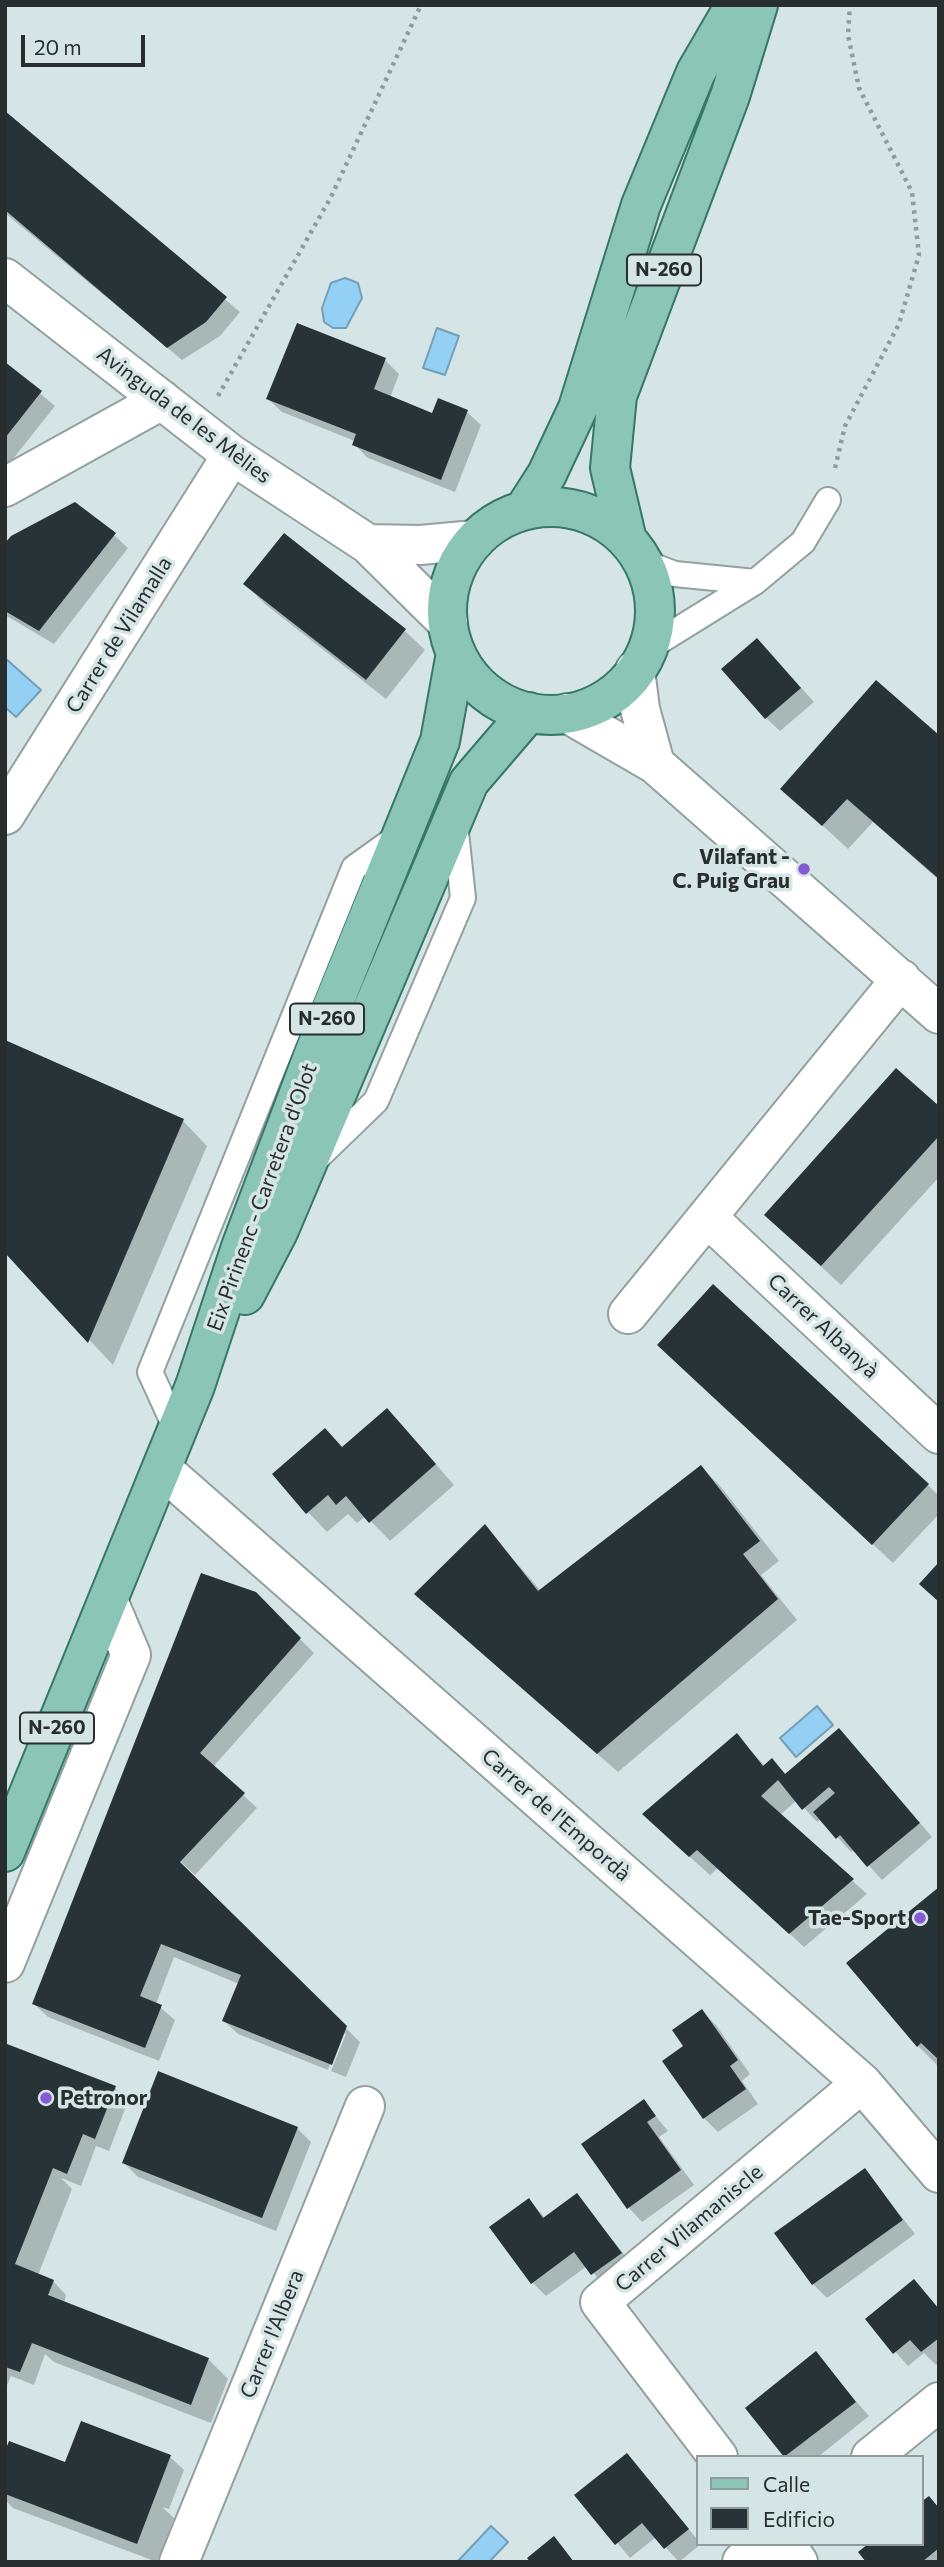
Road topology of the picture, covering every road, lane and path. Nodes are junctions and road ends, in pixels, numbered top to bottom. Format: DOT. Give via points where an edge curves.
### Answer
graph roads {
  1 [pos="421,5"];
  2 [pos="735,5"];
  3 [pos="758,5"];
  4 [pos="850,5"];
  5 [pos="5,278"];
  6 [pos="162,400"];
  7 [pos="199,429"];
  8 [pos="232,455"];
  9 [pos="5,487"];
  10 [pos="828,500"];
  11 [pos="524,510"];
  12 [pos="475,540"];
  13 [pos="368,544"];
  14 [pos="635,551"];
  15 [pos="755,582"];
  16 [pos="452,638"];
  17 [pos="641,659"];
  18 [pos="530,712"];
  19 [pos="567,713"];
  20 [pos="655,764"];
  21 [pos="5,815"];
  22 [pos="403,832"];
  23 [pos="901,979"];
  24 [pos="939,1014"];
  25 [pos="708,1218"];
  26 [pos="628,1314"];
  27 [pos="195,1386"];
  28 [pos="177,1431"];
  29 [pos="939,1434"];
  30 [pos="162,1469"];
  31 [pos="109,1603"];
  32 [pos="18,1797"];
  33 [pos="5,1852"];
  34 [pos="5,1963"];
  35 [pos="862,2083"];
  36 [pos="365,2106"];
  37 [pos="939,2173"];
  38 [pos="939,2402"];
  39 [pos="716,2455"];
  40 [pos="873,2455"];
  41 [pos="762,2546"];
  42 [pos="786,2546"];
  43 [pos="178,2562"];
  44 [pos="742,2562"];
  45 [pos="798,2562"];
  1 -- 7 [label="path" via="331,197"];
  2 -- 11 [label="main road, N-260" via="696,72 640,205 578,408"];
  3 -- 14 [label="main road, N-260" via="726,108 617,396 610,468"];
  4 -- 10 [label="path" via="848,35 859,88 912,192 919,255 899,324 845,426"];
  5 -- 6 [label="street, Avinguda de les Mèlies"];
  6 -- 7 [label="street, Avinguda de les Mèlies"];
  6 -- 9 [label="street"];
  7 -- 8 [label="street, Avinguda de les Mèlies"];
  8 -- 13 [label="street, Avinguda de les Mèlies"];
  8 -- 21 [label="street, Carrer de Vilamalla"];
  10 -- 15 [label="lane" via="803,542"];
  11 -- 12 [label="main road, N-260"];
  11 -- 14 [label="main road, N-260" via="580,511 613,527"];
  12 -- 13 [label="street"];
  12 -- 16 [label="main road, N-260" via="450,584"];
  13 -- 16 [label="street, Avinguda de les Mèlies"];
  14 -- 15 [label="lane" via="684,576"];
  14 -- 17 [label="main road, N-260" via="654,604"];
  15 -- 17 [label="lane"];
  16 -- 18 [label="main road" via="468,674 506,704"];
  16 -- 22 [label="main road, Eix Pirinenc - Carretera d'Olot / N-260" via="440,741"];
  17 -- 19 [label="main road" via="625,683 598,703"];
  17 -- 20 [label="street" via="640,709"];
  18 -- 19 [label="main road"];
  18 -- 27 [label="main road, Eix Pirinenc - Carretera d'Olot / N-260" via="469,782 278,1232"];
  19 -- 20 [label="street"];
  20 -- 23 [label="street"];
  22 -- 27 [label="main road, Eix Pirinenc - Carretera d'Olot / N-260" via="301,1086"];
  22 -- 28 [label="lane" via="354,868 150,1372"];
  23 -- 24 [label="street"];
  23 -- 25 [label="street"];
  25 -- 26 [label="street"];
  25 -- 29 [label="street, Carrer Albanyà"];
  27 -- 28 [label="main road, Eix Pirinenc - Carretera d'Olot / N-260"];
  28 -- 30 [label="main road, Eix Pirinenc - Carretera d'Olot / N-260"];
  30 -- 31 [label="main road, Eix Pirinenc - Carretera d'Olot / N-260"];
  30 -- 35 [label="street, Carrer de l'Empordà"];
  31 -- 32 [label="main road, Eix Pirinenc - Carretera d'Olot / N-260"];
  31 -- 34 [label="street" via="131,1655"];
  32 -- 33 [label="main road, Eix Pirinenc - Carretera d'Olot / N-260"];
  35 -- 37 [label="street, Carrer de l'Empordà"];
  35 -- 39 [label="street, Carrer Vilamaniscle" via="600,2302"];
  36 -- 43 [label="street, Carrer l'Albera"];
  38 -- 40 [label="street"];
  41 -- 44 [label="street"];
  42 -- 45 [label="street"];
}
